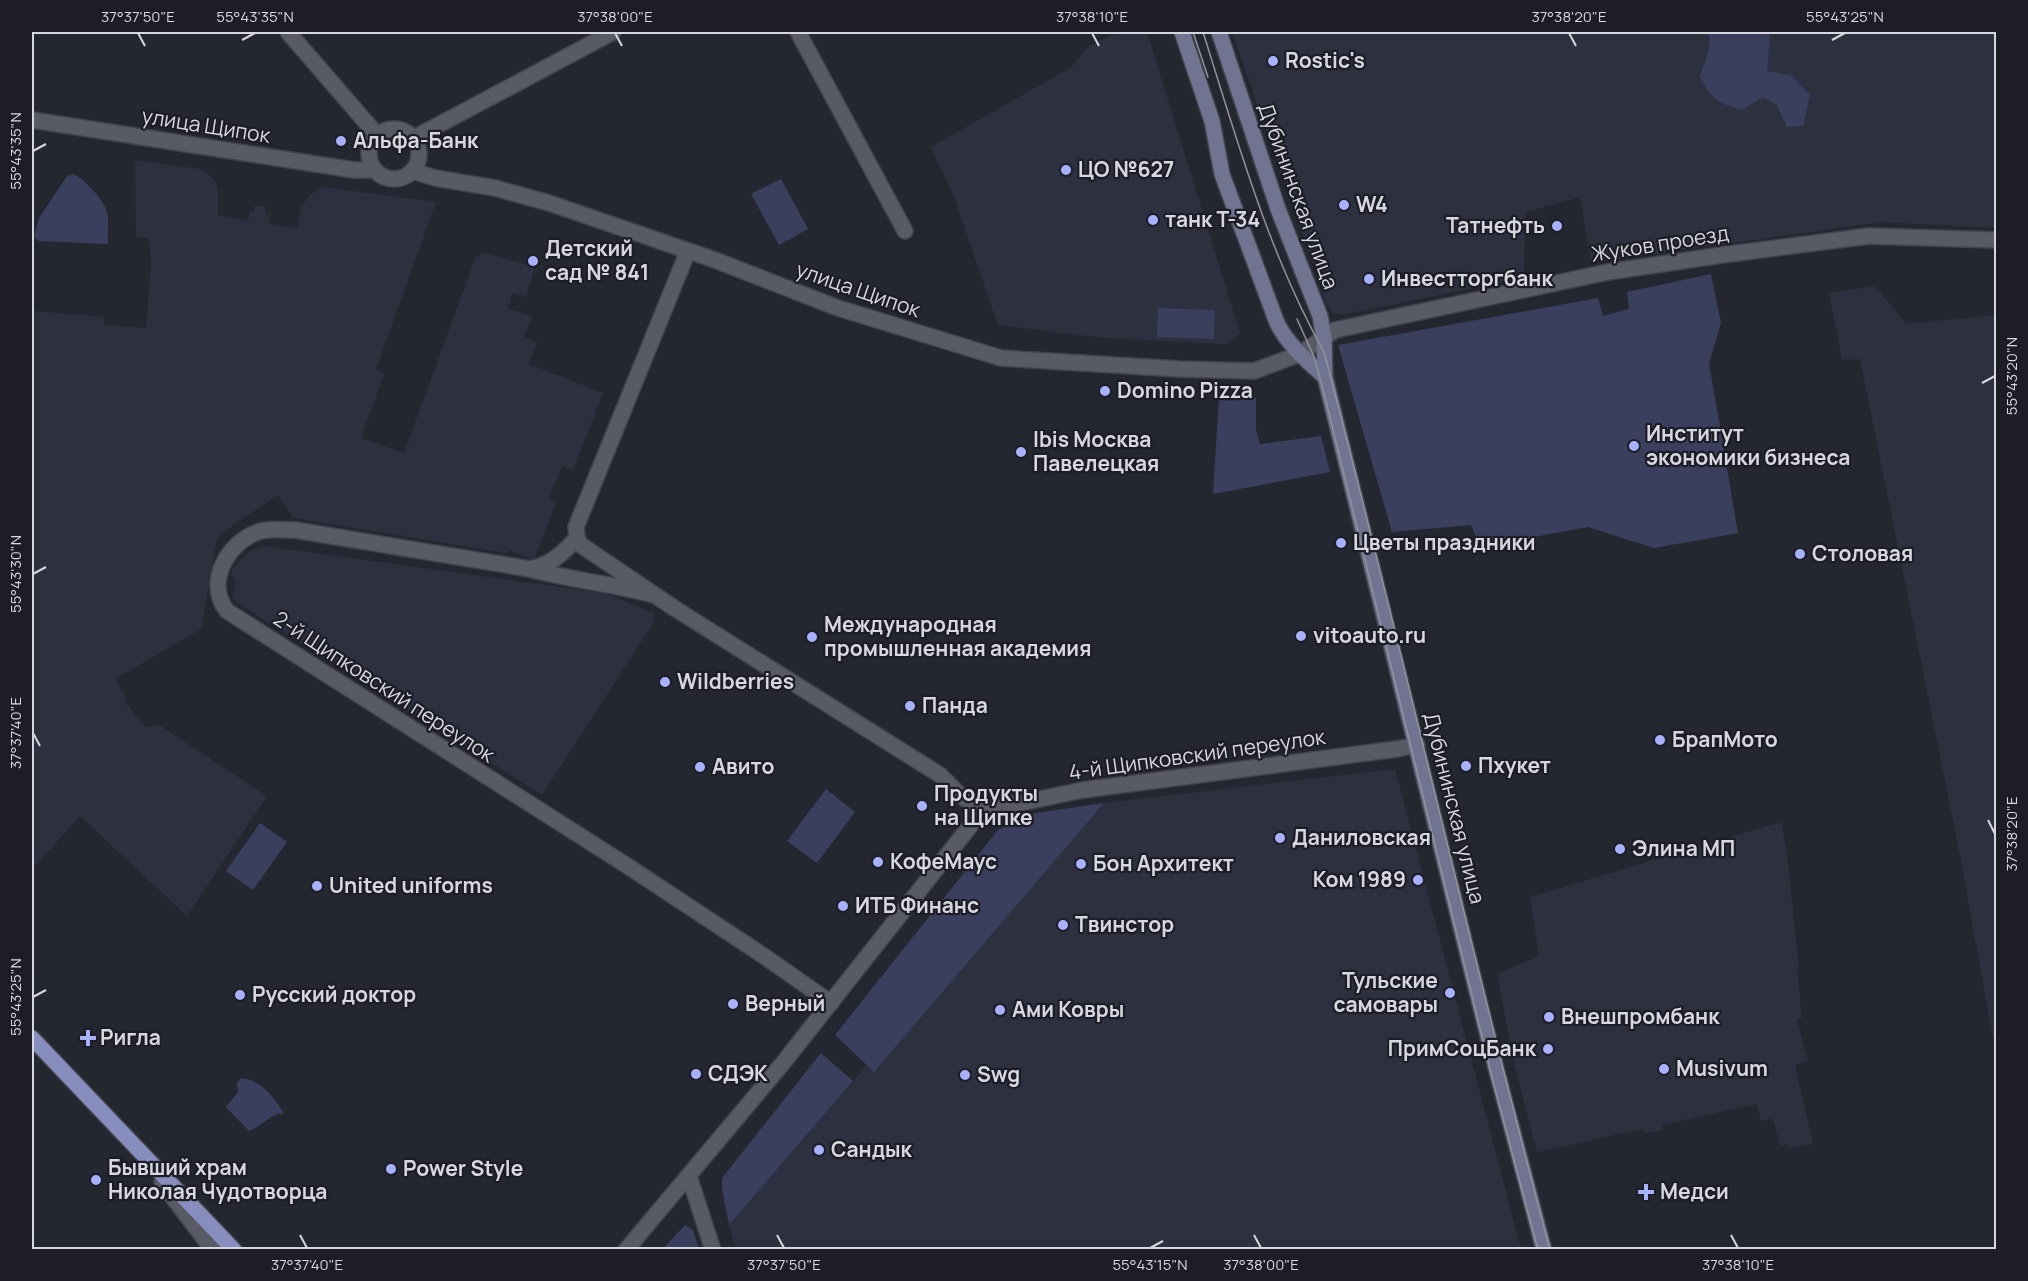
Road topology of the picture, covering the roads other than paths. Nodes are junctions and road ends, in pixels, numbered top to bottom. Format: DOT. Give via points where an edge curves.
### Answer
graph roads {
  1 [pos="288,32"];
  2 [pos="613,32"];
  3 [pos="798,32"];
  4 [pos="1182,32"];
  5 [pos="1219,32"];
  6 [pos="32,120"];
  7 [pos="377,135"];
  8 [pos="414,138"];
  9 [pos="374,170"];
  10 [pos="413,171"];
  11 [pos="905,231"];
  12 [pos="1996,240"];
  13 [pos="688,251"];
  14 [pos="1329,333"];
  15 [pos="1300,354"];
  16 [pos="1325,377"];
  17 [pos="577,538"];
  18 [pos="530,569"];
  19 [pos="654,595"];
  20 [pos="1418,745"];
  21 [pos="982,811"];
  22 [pos="831,1003"];
  23 [pos="32,1038"];
  24 [pos="121,1131"];
  25 [pos="689,1176"];
  26 [pos="213,1250"];
  27 [pos="234,1250"];
  28 [pos="626,1250"];
  29 [pos="713,1250"];
  30 [pos="1544,1250"];
  1 -- 7 [label="street"];
  2 -- 8 [label="street"];
  3 -- 11 [label="street"];
  4 -- 15 [label="main road" via="1212,121 1222,174 1249,249 1277,324"];
  5 -- 14 [label="main road, Дубининская улица" via="1278,209"];
  6 -- 9 [label="street, улица Щипок"];
  7 -- 8 [label="street" via="400,129"];
  7 -- 9 [label="street" via="369,156"];
  8 -- 10 [label="street" via="419,155"];
  9 -- 10 [label="street" via="393,179"];
  10 -- 13 [label="street, улица Щипок" via="515,193"];
  12 -- 14 [label="street, Жуков проезд" via="1882,236 1756,250 1608,272"];
  13 -- 15 [label="street, улица Щипок" via="838,308 1001,358 1254,371"];
  13 -- 17 [label="street" via="576,527"];
  14 -- 15 [label="street, улица Щипок"];
  14 -- 16 [label="main road, Дубининская улица"];
  15 -- 16 [label="main road"];
  16 -- 20 [label="main road, Дубининская улица"];
  17 -- 18 [label="street" via="552,562"];
  17 -- 19 [label="street" via="585,550"];
  18 -- 19 [label="street, 2-й Щипковский переулок"];
  18 -- 22 [label="street, 2-й Щипковский переулок" via="295,530 273,530 248,536 235,548 225,562 217,590 227,611 643,877"];
  19 -- 21 [label="street" via="940,775"];
  20 -- 21 [label="street, 4-й Щипковский переулок" via="1083,790"];
  20 -- 30 [label="main road, Дубининская улица"];
  21 -- 22 [label="street"];
  22 -- 25 [label="street"];
  23 -- 24 [label="main road"];
  24 -- 26 [label="street"];
  24 -- 27 [label="main road"];
  25 -- 28 [label="street"];
  25 -- 29 [label="street"];
}
